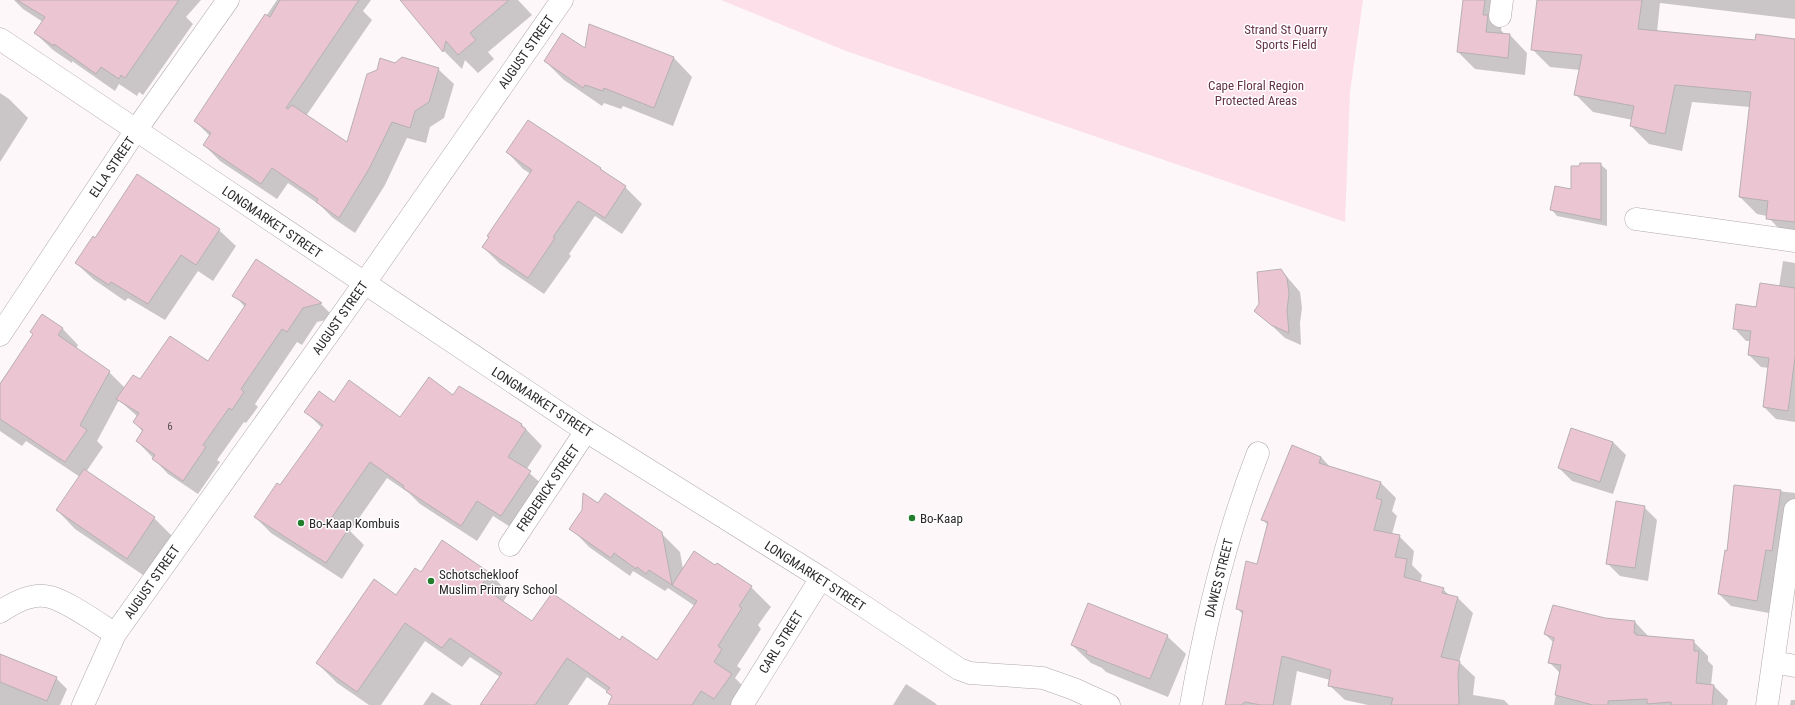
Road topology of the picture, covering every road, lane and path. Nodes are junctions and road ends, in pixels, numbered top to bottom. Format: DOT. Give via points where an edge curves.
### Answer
graph roads {
  1 [pos="228,0"];
  2 [pos="562,0"];
  3 [pos="0,39"];
  4 [pos="136,130"];
  5 [pos="1636,219"];
  6 [pos="1795,241"];
  7 [pos="364,284"];
  8 [pos="0,335"];
  9 [pos="586,431"];
  10 [pos="1258,454"];
  11 [pos="1795,510"];
  12 [pos="510,545"];
  13 [pos="1792,559"];
  14 [pos="821,578"];
  15 [pos="0,612"];
  16 [pos="115,634"];
  17 [pos="1773,662"];
  18 [pos="1795,666"];
  19 [pos="1069,697"];
  20 [pos="83,705"];
  21 [pos="742,705"];
  22 [pos="1109,705"];
  23 [pos="1191,705"];
  24 [pos="1767,705"];
  1 -- 4 [label="street, ELLA STREET"];
  2 -- 7 [label="street, AUGUST STREET"];
  3 -- 4 [label="street, LONGMARKET STREET"];
  4 -- 7 [label="street, LONGMARKET STREET"];
  4 -- 8 [label="street, ELLA STREET"];
  5 -- 6 [label="street"];
  7 -- 9 [label="street, LONGMARKET STREET"];
  7 -- 16 [label="street, AUGUST STREET"];
  9 -- 12 [label="street, FREDERICK STREET"];
  9 -- 14 [label="street, LONGMARKET STREET"];
  10 -- 23 [label="street, DAWES STREET" via="1240,500 1218,576"];
  11 -- 13 [label="street"];
  13 -- 17 [label="street"];
  14 -- 19 [label="street, LONGMARKET STREET" via="959,670 970,674 1043,678"];
  14 -- 21 [label="street, CARL STREET"];
  15 -- 16 [label="street" via="23,600 49,596"];
  16 -- 20 [label="street, AUGUST STREET"];
  17 -- 18 [label="street"];
  17 -- 24 [label="street"];
  19 -- 22 [label="street, LONGMARKET STREET"];
}
